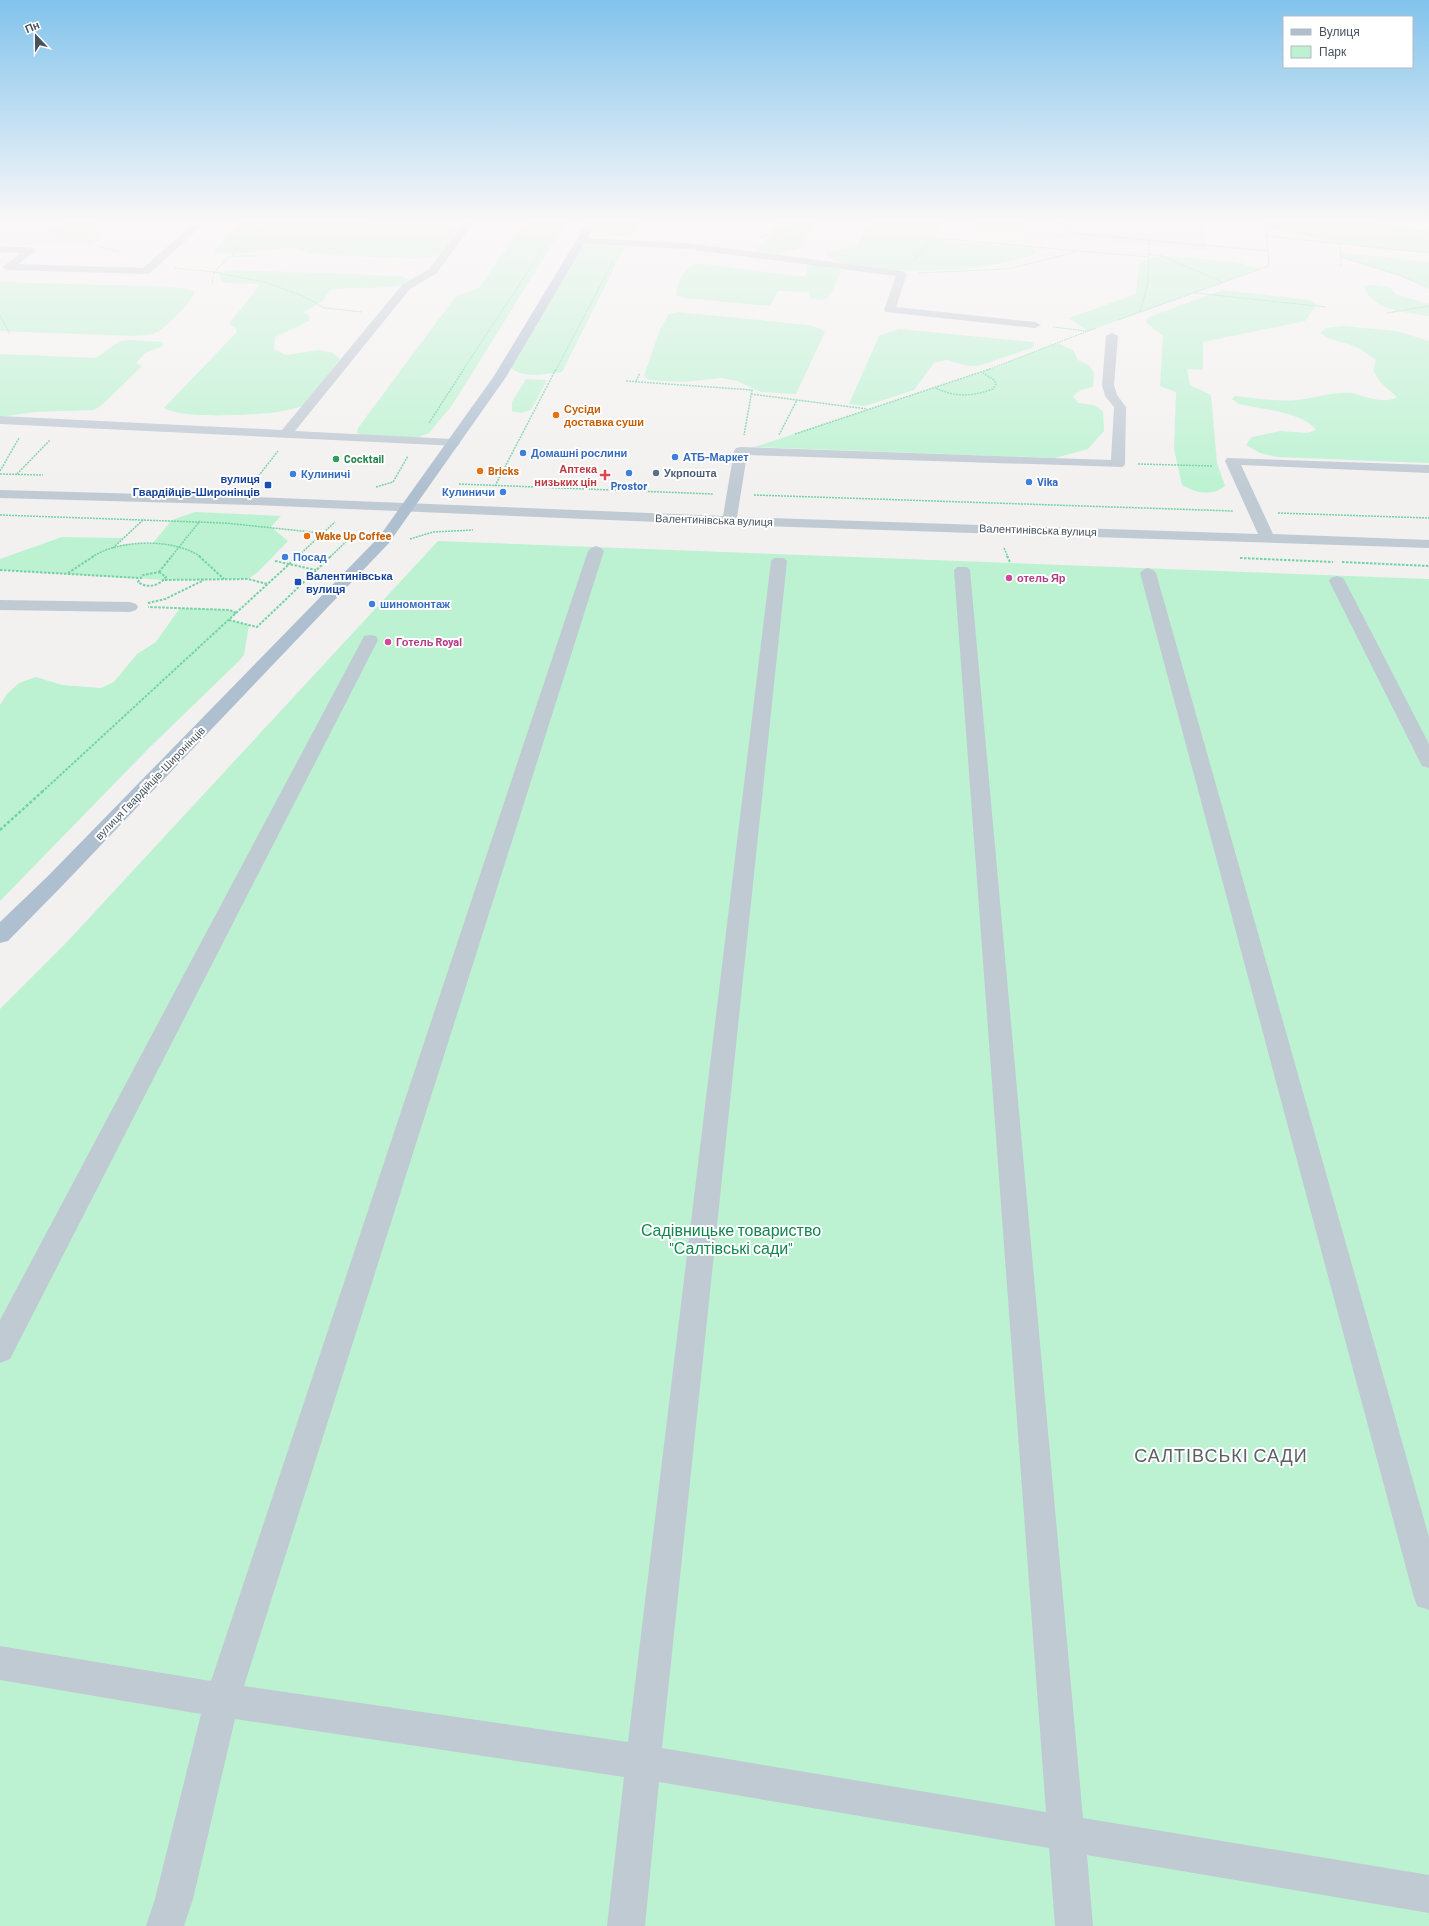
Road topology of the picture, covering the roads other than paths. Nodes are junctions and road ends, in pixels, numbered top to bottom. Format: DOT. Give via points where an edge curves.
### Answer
graph roads {
  1 [pos="387,311"];
  2 [pos="539,311"];
  3 [pos="898,311"];
  4 [pos="1034,325"];
  5 [pos="1112,336"];
  6 [pos="0,420"];
  7 [pos="286,434"];
  8 [pos="453,443"];
  9 [pos="1429,469"];
  10 [pos="0,494"];
  11 [pos="408,507"];
  12 [pos="728,520"];
  13 [pos="1267,538"];
  14 [pos="1429,544"];
  15 [pos="596,551"];
  16 [pos="779,561"];
  17 [pos="962,570"];
  18 [pos="1148,573"];
  19 [pos="1338,581"];
  20 [pos="0,605"];
  21 [pos="130,607"];
  22 [pos="370,640"];
  23 [pos="1429,762"];
  24 [pos="0,935"];
  25 [pos="0,1349"];
  26 [pos="1429,1594"];
  27 [pos="0,1663"];
  28 [pos="222,1700"];
  29 [pos="643,1762"];
  30 [pos="1066,1833"];
  31 [pos="1429,1894"];
  32 [pos="165,1926"];
  33 [pos="626,1926"];
  34 [pos="1074,1926"];
  1 -- 7 [label="street"];
  2 -- 8 [label="main road, вулиця Гвардійців-Широнінців" via="500,377"];
  3 -- 4 [label="street"];
  5 -- 12 [label="street" via="1108,385 1111,396 1120,407 1118,464 741,451"];
  6 -- 7 [label="street"];
  7 -- 8 [label="street"];
  8 -- 11 [label="main road, вулиця Гвардійців-Широнінців"];
  9 -- 13 [label="street" via="1232,461"];
  10 -- 11 [label="street, Валентинівська вулиця"];
  11 -- 12 [label="street, Валентинівська вулиця"];
  11 -- 24 [label="main road, вулиця Гвардійців-Широнінців" via="384,540 340,588"];
  12 -- 13 [label="street, Валентинівська вулиця"];
  13 -- 14 [label="street, Валентинівська вулиця"];
  15 -- 28 [label="street"];
  16 -- 29 [label="street"];
  17 -- 30 [label="street"];
  18 -- 26 [label="street"];
  19 -- 23 [label="street"];
  20 -- 21 [label="street"];
  22 -- 25 [label="street"];
  27 -- 28 [label="street"];
  28 -- 29 [label="street"];
  28 -- 32 [label="street" via="174,1899"];
  29 -- 30 [label="street"];
  29 -- 33 [label="street"];
  30 -- 31 [label="street"];
  30 -- 34 [label="street"];
}
